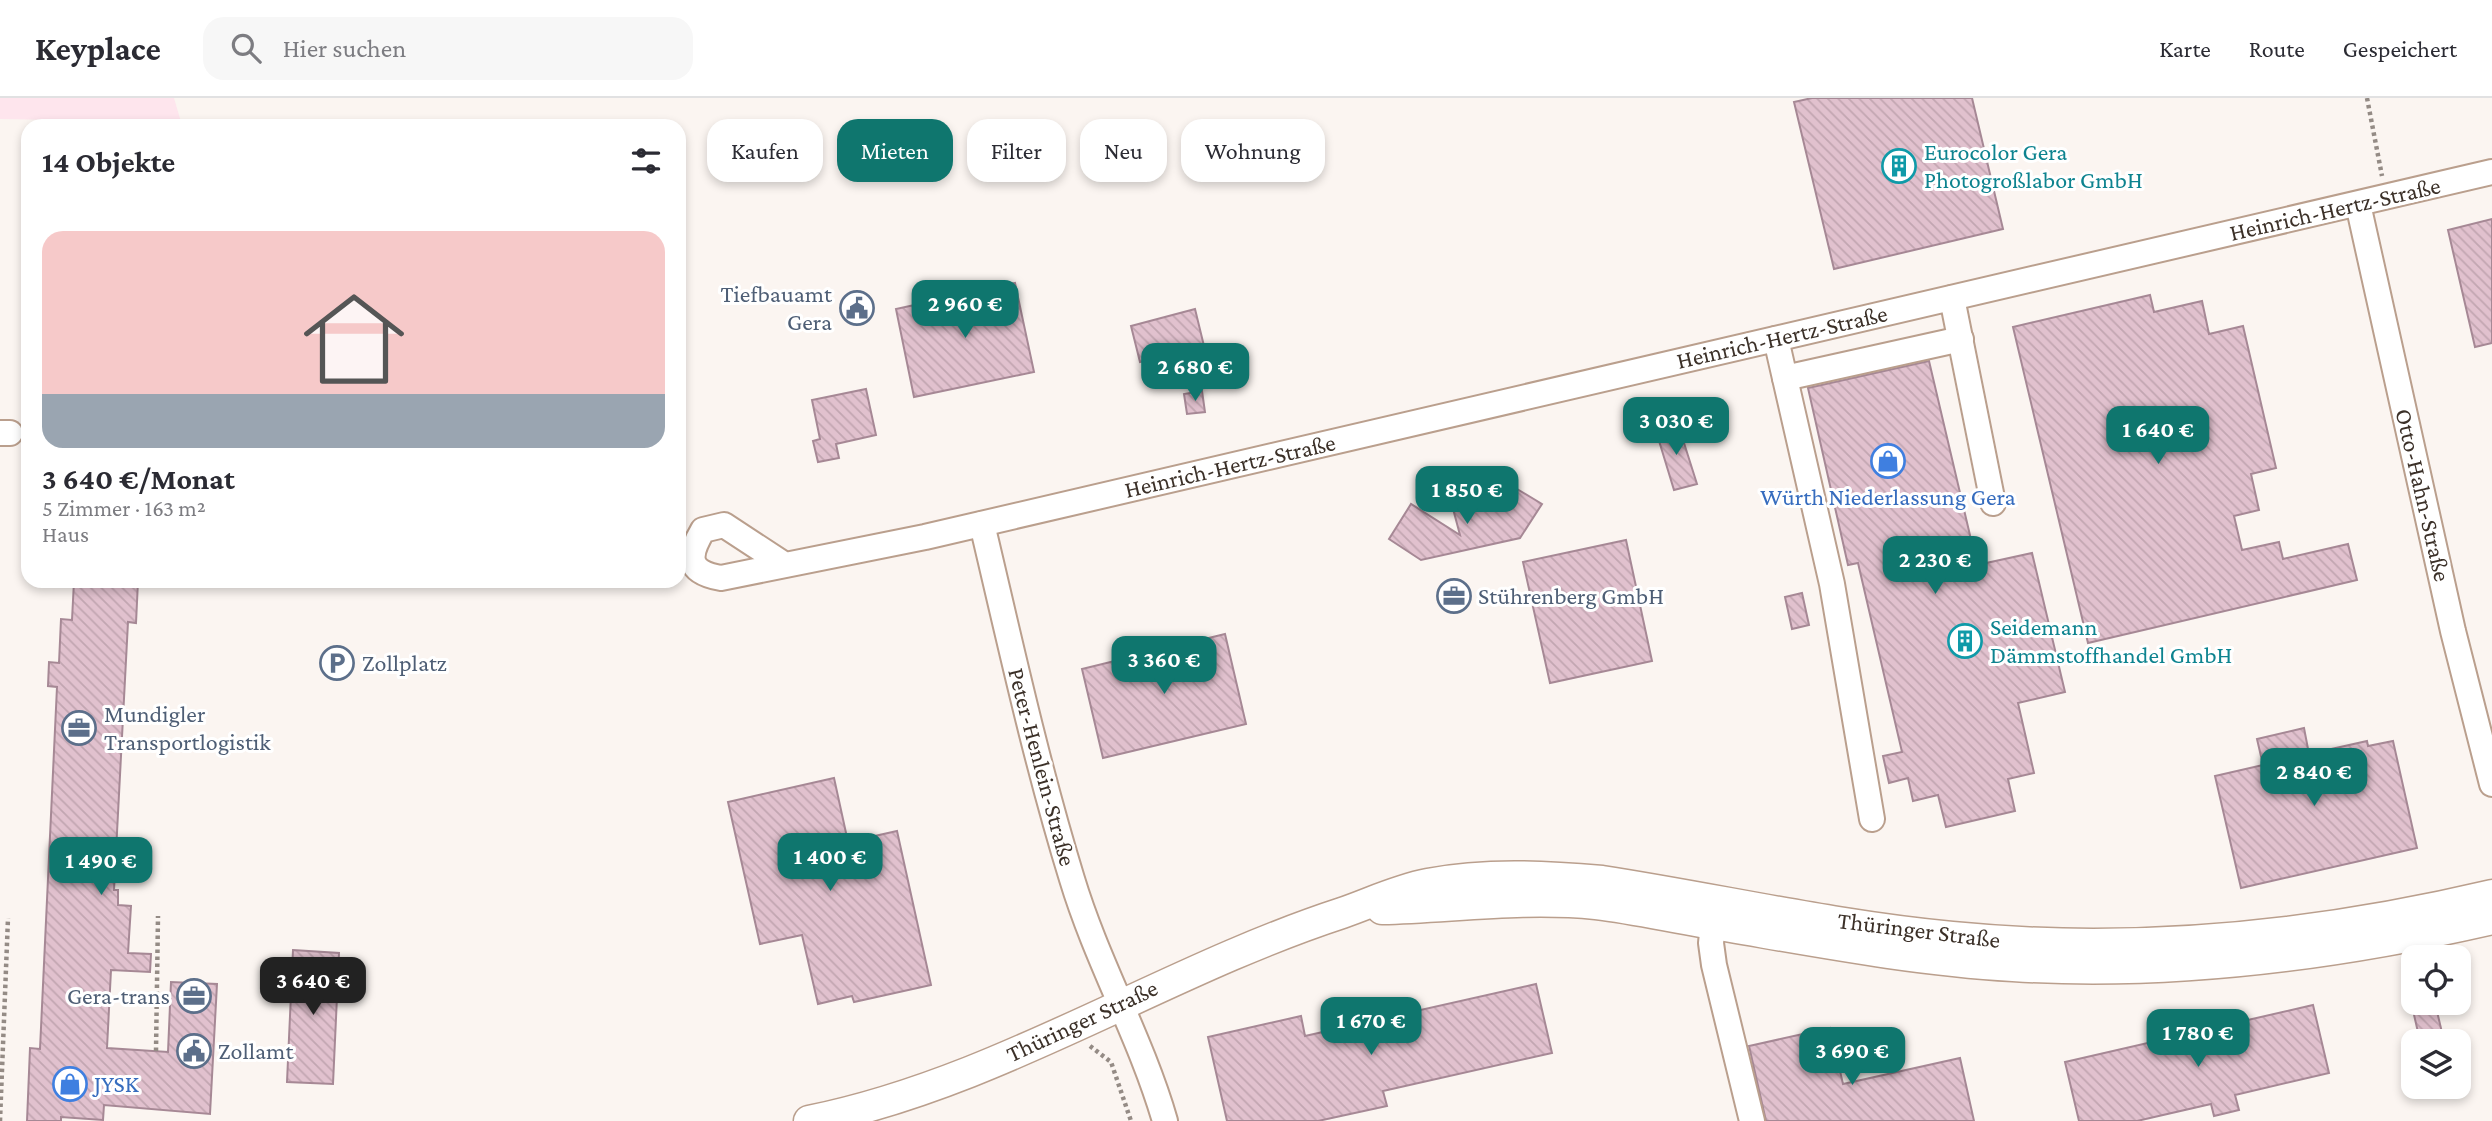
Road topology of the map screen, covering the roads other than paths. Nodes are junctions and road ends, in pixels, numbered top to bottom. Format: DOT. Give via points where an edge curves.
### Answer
graph roads {
  1 [pos="2492,172"];
  2 [pos="2358,204"];
  3 [pos="1952,298"];
  4 [pos="1776,339"];
  5 [pos="1961,339"];
  6 [pos="1785,378"];
  7 [pos="1993,503"];
  8 [pos="982,524"];
  9 [pos="785,565"];
  10 [pos="2492,784"];
  11 [pos="1872,819"];
  12 [pos="2492,895"];
  13 [pos="1716,912"];
  14 [pos="2492,919"];
  15 [pos="1119,1004"];
  16 [pos="809,1121"];
  17 [pos="1165,1121"];
  18 [pos="1752,1121"];
  1 -- 2 [label="street, Heinrich-Hertz-Straße"];
  2 -- 3 [label="street, Heinrich-Hertz-Straße"];
  2 -- 10 [label="street, Otto-Hahn-Straße" via="2453,631"];
  3 -- 4 [label="street, Heinrich-Hertz-Straße"];
  3 -- 5 [label="street"];
  4 -- 6 [label="street"];
  4 -- 8 [label="street, Heinrich-Hertz-Straße"];
  5 -- 6 [label="street"];
  5 -- 7 [label="street"];
  6 -- 11 [label="street" via="1832,584"];
  8 -- 9 [label="street, Heinrich-Hertz-Straße"];
  8 -- 15 [label="street, Peter-Henlein-Straße" via="1044,781 1072,879"];
  12 -- 13 [label="main road, Thüringer Straße" via="2309,931 2147,945 1952,937"];
  13 -- 14 [label="main road, Thüringer Straße" via="1945,960 2134,969 2266,959"];
  13 -- 15 [label="main road, Thüringer Straße" via="1546,901 1350,910 1266,938"];
  13 -- 18 [label="street" via="1711,943 1714,965"];
  15 -- 16 [label="main road, Thüringer Straße" via="951,1080 853,1112"];
  15 -- 17 [label="street, Peter-Henlein-Straße"];
}
